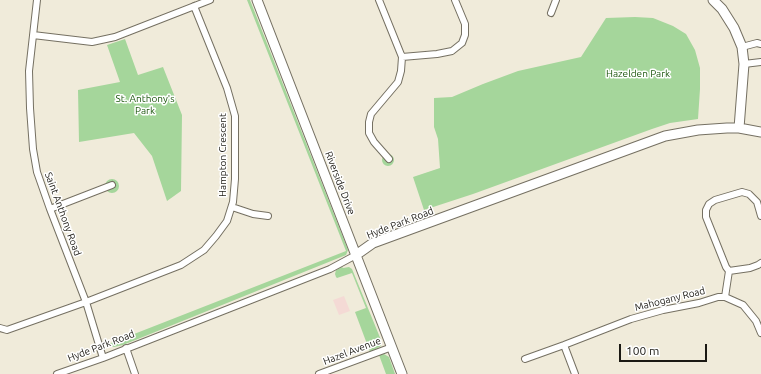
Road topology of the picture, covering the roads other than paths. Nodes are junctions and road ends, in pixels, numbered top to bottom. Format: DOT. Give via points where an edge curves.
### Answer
graph roads {
  1 [pos="37,0"];
  2 [pos="210,0"];
  3 [pos="256,0"];
  4 [pos="379,0"];
  5 [pos="456,0"];
  6 [pos="556,0"];
  7 [pos="713,0"];
  8 [pos="194,6"];
  9 [pos="551,13"];
  10 [pos="33,35"];
  11 [pos="761,44"];
  12 [pos="742,47"];
  13 [pos="402,56"];
  14 [pos="761,62"];
  15 [pos="744,64"];
  16 [pos="739,128"];
  17 [pos="761,132"];
  18 [pos="389,159"];
  19 [pos="112,185"];
  20 [pos="232,207"];
  21 [pos="50,209"];
  22 [pos="268,216"];
  23 [pos="761,216"];
  24 [pos="356,255"];
  25 [pos="761,263"];
  26 [pos="729,271"];
  27 [pos="725,297"];
  28 [pos="86,302"];
  29 [pos="0,328"];
  30 [pos="761,334"];
  31 [pos="564,345"];
  32 [pos="392,347"];
  33 [pos="126,348"];
  34 [pos="103,358"];
  35 [pos="524,359"];
  36 [pos="57,374"];
  37 [pos="135,374"];
  38 [pos="319,374"];
  39 [pos="402,374"];
  40 [pos="575,374"];
  1 -- 10 [label="street, Saint Anthony Road"];
  2 -- 8 [label="street"];
  3 -- 24 [label="main road, Riverside Drive"];
  4 -- 13 [label="street"];
  5 -- 13 [label="street" via="465,24 462,42 452,51"];
  6 -- 9 [label="street"];
  7 -- 12 [label="main road" via="734,28"];
  8 -- 10 [label="street" via="114,38 92,42"];
  8 -- 20 [label="street, Hampton Crescent" via="227,88 235,116 235,179"];
  10 -- 21 [label="street, Saint Anthony Road" via="29,72 33,149 37,172"];
  11 -- 12 [label="street"];
  12 -- 15 [label="main road"];
  13 -- 18 [label="street" via="398,82 371,114 369,122 369,133"];
  14 -- 15 [label="street"];
  15 -- 16 [label="main road"];
  16 -- 17 [label="main road, Hyde Park Road"];
  16 -- 24 [label="main road, Hyde Park Road" via="698,130 665,136 374,243"];
  19 -- 21 [label="street"];
  20 -- 22 [label="street"];
  20 -- 28 [label="street, Hampton Crescent" via="227,221 212,241 204,250 181,265"];
  21 -- 28 [label="street, Saint Anthony Road"];
  23 -- 26 [label="street" via="757,202 750,194 742,192 709,204 706,216"];
  24 -- 32 [label="main road, Riverside Drive"];
  24 -- 33 [label="street, Hyde Park Road" via="330,269"];
  25 -- 26 [label="street" via="750,268"];
  26 -- 27 [label="street"];
  27 -- 30 [label="street" via="743,305 756,321"];
  27 -- 31 [label="street, Mahogany Road" via="631,319"];
  28 -- 29 [label="street, Hampton Crescent" via="7,330"];
  28 -- 34 [label="street, Saint Anthony Road"];
  31 -- 35 [label="street, Mahogany Road"];
  31 -- 40 [label="street"];
  32 -- 38 [label="street, Hazel Avenue"];
  32 -- 39 [label="main road, Riverside Drive"];
  33 -- 34 [label="street, Hyde Park Road"];
  33 -- 37 [label="street"];
  34 -- 36 [label="street, Hyde Park Road"];
}
